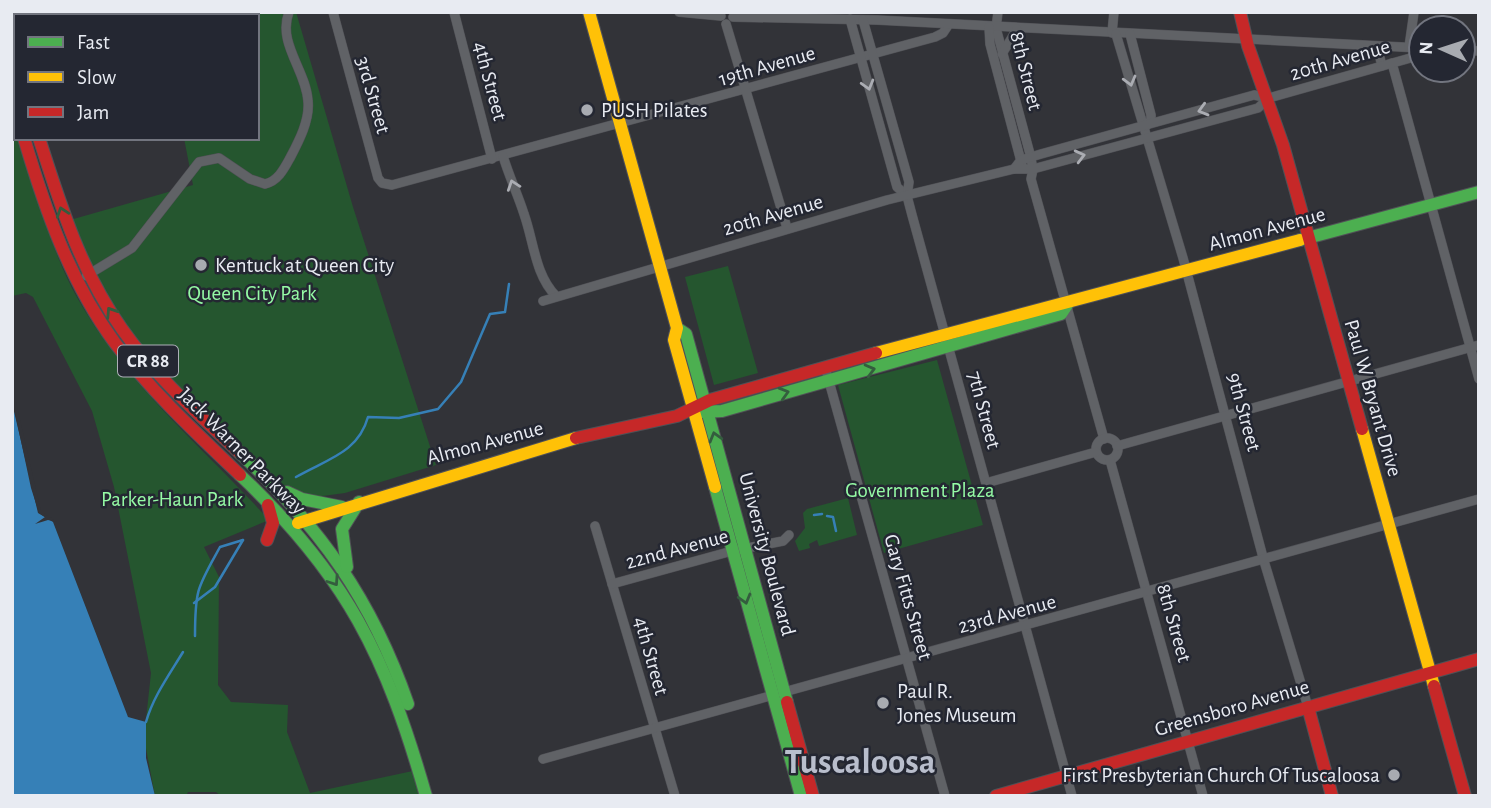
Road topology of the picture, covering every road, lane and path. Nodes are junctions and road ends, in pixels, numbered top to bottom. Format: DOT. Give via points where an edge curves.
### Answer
graph roads {
  1 [pos="289,12"];
  2 [pos="332,12"];
  3 [pos="454,12"];
  4 [pos="589,12"];
  5 [pos="679,12"];
  6 [pos="998,12"];
  7 [pos="1114,12"];
  8 [pos="1240,12"];
  9 [pos="722,15"];
  10 [pos="882,16"];
  11 [pos="850,19"];
  12 [pos="863,20"];
  13 [pos="949,24"];
  14 [pos="992,28"];
  15 [pos="1017,29"];
  16 [pos="1114,33"];
  17 [pos="1130,34"];
  18 [pos="1244,39"];
  19 [pos="1377,46"];
  20 [pos="1407,47"];
  21 [pos="873,54"];
  22 [pos="1002,54"];
  23 [pos="860,58"];
  24 [pos="1407,59"];
  25 [pos="1387,64"];
  26 [pos="748,89"];
  27 [pos="1269,98"];
  28 [pos="619,125"];
  29 [pos="1146,126"];
  30 [pos="1149,138"];
  31 [pos="25,140"];
  32 [pos="40,140"];
  33 [pos="503,156"];
  34 [pos="492,159"];
  35 [pos="1025,159"];
  36 [pos="1014,169"];
  37 [pos="1029,173"];
  38 [pos="386,184"];
  39 [pos="1479,191"];
  40 [pos="907,196"];
  41 [pos="1431,204"];
  42 [pos="788,228"];
  43 [pos="1308,238"];
  44 [pos="659,267"];
  45 [pos="1187,271"];
  46 [pos="82,278"];
  47 [pos="556,296"];
  48 [pos="543,301"];
  49 [pos="1067,304"];
  50 [pos="677,328"];
  51 [pos="946,341"];
  52 [pos="1474,346"];
  53 [pos="825,367"];
  54 [pos="1479,379"];
  55 [pos="828,381"];
  56 [pos="1348,382"];
  57 [pos="707,408"];
  58 [pos="694,410"];
  59 [pos="1227,415"];
  60 [pos="1104,439"];
  61 [pos="1117,446"];
  62 [pos="1096,452"];
  63 [pos="1110,460"];
  64 [pos="986,483"];
  65 [pos="273,484"];
  66 [pos="265,497"];
  67 [pos="1479,499"];
  68 [pos="359,502"];
  69 [pos="342,507"];
  70 [pos="306,518"];
  71 [pos="1388,524"];
  72 [pos="595,526"];
  73 [pos="292,528"];
  74 [pos="789,535"];
  75 [pos="267,540"];
  76 [pos="746,550"];
  77 [pos="732,551"];
  78 [pos="1264,561"];
  79 [pos="348,572"];
  80 [pos="612,584"];
  81 [pos="1147,593"];
  82 [pos="1026,627"];
  83 [pos="907,659"];
  84 [pos="1479,659"];
  85 [pos="1430,672"];
  86 [pos="779,695"];
  87 [pos="1308,707"];
  88 [pos="656,730"];
  89 [pos="1188,741"];
  90 [pos="543,759"];
  91 [pos="1066,775"];
  92 [pos="426,796"];
  93 [pos="435,796"];
  94 [pos="675,796"];
  95 [pos="801,796"];
  96 [pos="813,796"];
  97 [pos="945,796"];
  98 [pos="996,796"];
  99 [pos="1072,796"];
  100 [pos="1203,796"];
  101 [pos="1332,796"];
  102 [pos="1465,796"];
  1 -- 46 [label="street" via="286,33 308,108 297,144 280,175 265,184 219,158 199,162 132,248"];
  2 -- 38 [label="street, 3rd Street" via="379,178"];
  3 -- 34 [label="street, 4th Street"];
  4 -- 28 [label="main road, University Boulevard"];
  5 -- 9 [label="street"];
  6 -- 14 [label="street, 8th Street"];
  7 -- 16 [label="street, 9th Street"];
  8 -- 18 [label="main road, Paul W Bryant Drive"];
  9 -- 11 [label="street"];
  9 -- 26 [label="street"];
  10 -- 12 [label="street"];
  10 -- 13 [label="street"];
  11 -- 12 [label="street"];
  11 -- 23 [label="street, 7th Street"];
  12 -- 21 [label="street, 7th Street"];
  13 -- 14 [label="street"];
  13 -- 21 [label="street, 19th Avenue" via="935,37"];
  14 -- 15 [label="street"];
  14 -- 22 [label="street, 8th Street"];
  14 -- 35 [label="street, 8th Street" via="990,44"];
  15 -- 16 [label="street"];
  15 -- 22 [label="street, 8th Street"];
  16 -- 17 [label="street"];
  16 -- 29 [label="street, 9th Street, one-way"];
  17 -- 18 [label="street"];
  17 -- 29 [label="street, 9th Street" via="1151,115"];
  18 -- 19 [label="street"];
  18 -- 27 [label="main road, Paul W Bryant Drive"];
  19 -- 20 [label="street"];
  19 -- 25 [label="street"];
  21 -- 23 [label="street, 19th Avenue"];
  21 -- 40 [label="street, 7th Street" via="909,182"];
  22 -- 35 [label="street, 8th Street"];
  23 -- 26 [label="street, 19th Avenue"];
  23 -- 40 [label="street, 7th Street, one-way" via="897,187"];
  24 -- 25 [label="street, 20th Avenue"];
  25 -- 27 [label="street, 20th Avenue"];
  25 -- 41 [label="street"];
  26 -- 28 [label="street, 19th Avenue"];
  26 -- 42 [label="street"];
  27 -- 29 [label="street, 20th Avenue, one-way" via="1254,95"];
  27 -- 30 [label="street, 20th Avenue" via="1258,108"];
  27 -- 43 [label="main road, Paul W Bryant Drive"];
  28 -- 33 [label="street, 19th Avenue"];
  28 -- 44 [label="main road, University Boulevard"];
  29 -- 30 [label="street, 9th Street"];
  29 -- 35 [label="street, 20th Avenue"];
  37 -- 30 [label="street, 20th Avenue, one-way"];
  30 -- 45 [label="street, 9th Street"];
  31 -- 46 [label="main road, Jack Warner Parkway" via="38,186"];
  46 -- 32 [label="main road, Jack Warner Parkway / CR 88, one-way"];
  33 -- 34 [label="street, 19th Avenue"];
  47 -- 33 [label="street, one-way" via="545,286"];
  34 -- 38 [label="street, 19th Avenue"];
  35 -- 36 [label="street"];
  35 -- 37 [label="street, 8th Street"];
  36 -- 37 [label="street, 20th Avenue"];
  36 -- 40 [label="street, 20th Avenue"];
  37 -- 49 [label="street, 8th Street"];
  39 -- 41 [label="main road, Almon Avenue"];
  40 -- 42 [label="street, 20th Avenue"];
  40 -- 51 [label="street, 7th Street"];
  41 -- 43 [label="main road, Almon Avenue"];
  41 -- 52 [label="street"];
  42 -- 44 [label="street, 20th Avenue"];
  43 -- 45 [label="main road, Almon Avenue"];
  43 -- 56 [label="main road, Paul W Bryant Drive"];
  44 -- 47 [label="street, 20th Avenue"];
  44 -- 50 [label="main road, University Boulevard"];
  45 -- 49 [label="main road, Almon Avenue"];
  45 -- 59 [label="street, 9th Street"];
  65 -- 46 [label="main road, Jack Warner Parkway / CR 88, one-way" via="150,364"];
  46 -- 66 [label="main road, Jack Warner Parkway" via="132,365"];
  47 -- 48 [label="street, 20th Avenue"];
  49 -- 51 [label="main road, Almon Avenue"];
  49 -- 60 [label="street, 8th Street"];
  50 -- 57 [label="main road, University Boulevard" via="686,334"];
  50 -- 58 [label="main road, University Boulevard" via="674,340"];
  51 -- 53 [label="main road, Almon Avenue"];
  55 -- 51 [label="main road, Almon Avenue, one-way"];
  51 -- 64 [label="street, 7th Street"];
  52 -- 54 [label="street"];
  52 -- 56 [label="street"];
  53 -- 55 [label="street, Gary Fitts Street"];
  53 -- 57 [label="main road, Almon Avenue"];
  57 -- 55 [label="main road, Almon Avenue, one-way"];
  55 -- 83 [label="street, Gary Fitts Street"];
  56 -- 59 [label="street"];
  56 -- 71 [label="main road, Paul W Bryant Drive"];
  57 -- 58 [label="main road, Almon Avenue"];
  76 -- 57 [label="main road, University Boulevard, one-way"];
  58 -- 68 [label="main road, Almon Avenue" via="515,454"];
  58 -- 77 [label="main road, University Boulevard"];
  59 -- 61 [label="street"];
  59 -- 78 [label="street, 9th Street"];
  60 -- 61 [label="street"];
  60 -- 62 [label="street"];
  61 -- 63 [label="street" via="1117,454"];
  62 -- 63 [label="street" via="1102,460"];
  62 -- 64 [label="street"];
  63 -- 81 [label="street, 8th Street"];
  64 -- 82 [label="street, 7th Street"];
  65 -- 69 [label="main road" via="302,499"];
  65 -- 70 [label="main road, Jack Warner Parkway / CR 88"];
  66 -- 73 [label="main road, Jack Warner Parkway"];
  66 -- 75 [label="main road" via="273,523"];
  67 -- 71 [label="street, 23rd Avenue"];
  68 -- 69 [label="main road, Almon Avenue"];
  68 -- 79 [label="main road" via="342,529"];
  69 -- 70 [label="main road, Almon Avenue"];
  70 -- 73 [label="main road, Almon Avenue"];
  70 -- 79 [label="main road, Jack Warner Parkway / CR 88"];
  71 -- 78 [label="street, 23rd Avenue"];
  71 -- 85 [label="main road, Paul W Bryant Drive"];
  72 -- 80 [label="street, 4th Street"];
  73 -- 92 [label="main road, Jack Warner Parkway, one-way" via="326,568 368,637 399,705"];
  74 -- 76 [label="street, 22nd Avenue" via="783,541"];
  76 -- 77 [label="street, 22nd Avenue"];
  76 -- 86 [label="main road, University Boulevard"];
  77 -- 80 [label="street, 22nd Avenue"];
  77 -- 86 [label="main road, University Boulevard, one-way"];
  78 -- 81 [label="street, 23rd Avenue"];
  78 -- 87 [label="street, 9th Street"];
  79 -- 93 [label="main road, Jack Warner Parkway / CR 88" via="390,650"];
  80 -- 88 [label="street, 4th Street"];
  81 -- 82 [label="street, 23rd Avenue"];
  81 -- 89 [label="street, 8th Street"];
  82 -- 83 [label="street, 23rd Avenue"];
  82 -- 91 [label="street, 7th Street"];
  83 -- 86 [label="street, 23rd Avenue"];
  83 -- 97 [label="street, Gary Fitts Street"];
  84 -- 85 [label="main road, Greensboro Avenue"];
  85 -- 87 [label="main road, Greensboro Avenue"];
  85 -- 102 [label="main road, Paul W Bryant Drive"];
  86 -- 88 [label="street, 23rd Avenue"];
  86 -- 95 [label="main road, University Boulevard"];
  86 -- 96 [label="main road, University Boulevard"];
  87 -- 89 [label="main road, Greensboro Avenue"];
  87 -- 101 [label="main road"];
  88 -- 90 [label="street, 23rd Avenue"];
  88 -- 94 [label="street, 4th Street"];
  89 -- 91 [label="main road, Greensboro Avenue"];
  89 -- 100 [label="street, 8th Street"];
  91 -- 98 [label="main road, Greensboro Avenue"];
  91 -- 99 [label="street, 7th Street"];
}
